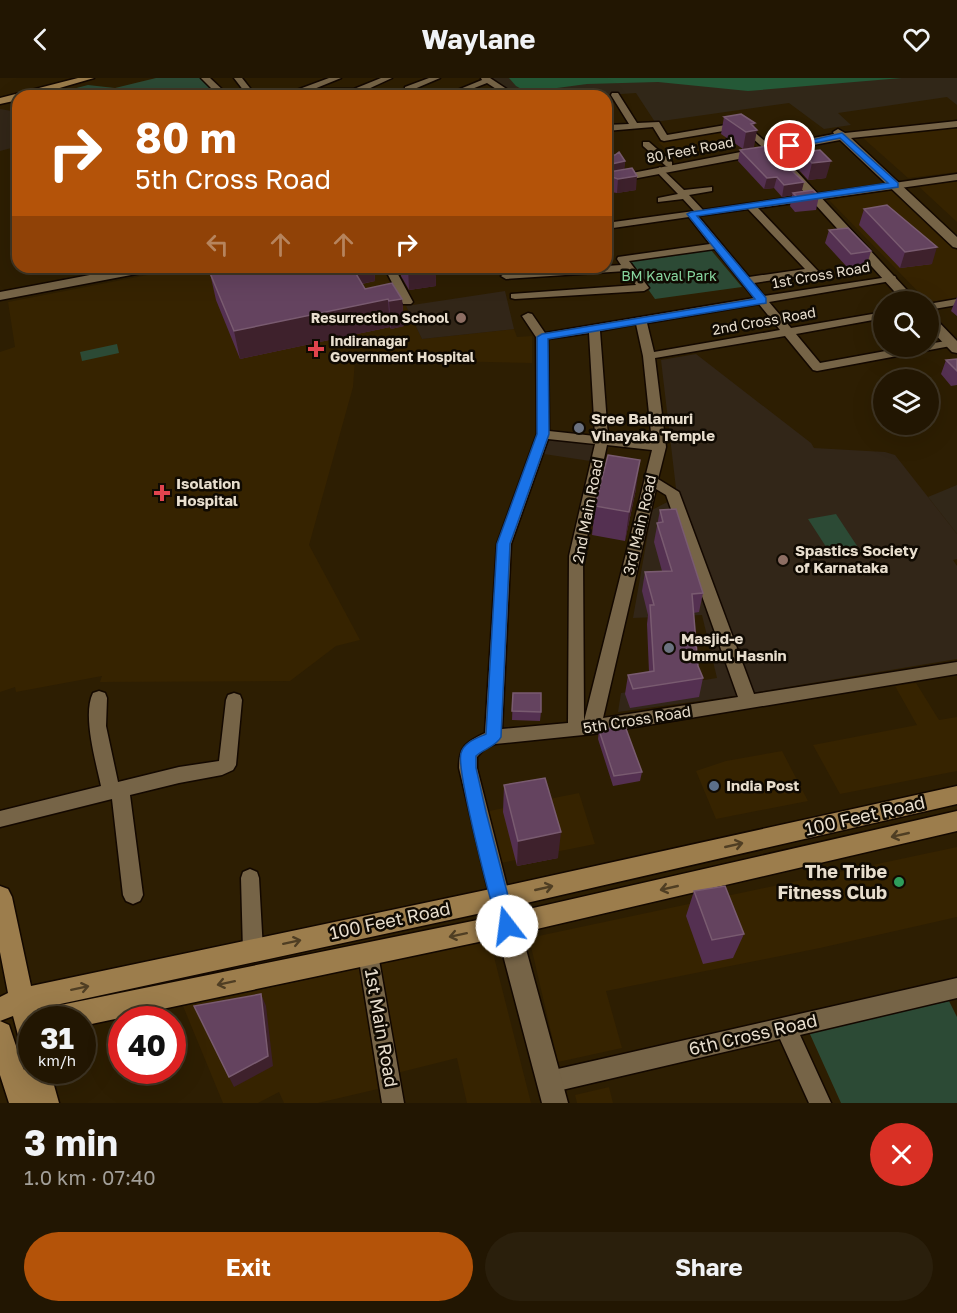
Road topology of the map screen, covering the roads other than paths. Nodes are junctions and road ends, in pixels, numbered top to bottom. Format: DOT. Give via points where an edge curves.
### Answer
graph roads {
  1 [pos="89,78"];
  2 [pos="104,78"];
  3 [pos="205,78"];
  4 [pos="238,78"];
  5 [pos="337,78"];
  6 [pos="388,78"];
  7 [pos="436,78"];
  8 [pos="486,79"];
  9 [pos="47,90"];
  10 [pos="60,90"];
  11 [pos="219,90"];
  12 [pos="247,90"];
  13 [pos="304,90"];
  14 [pos="358,90"];
  15 [pos="405,90"];
  16 [pos="461,90"];
  17 [pos="498,90"];
  18 [pos="615,95"];
  19 [pos="957,122"];
  20 [pos="634,126"];
  21 [pos="612,128"];
  22 [pos="844,133"];
  23 [pos="646,144"];
  24 [pos="769,148"];
  25 [pos="665,167"];
  26 [pos="612,175"];
  27 [pos="957,177"];
  28 [pos="612,180"];
  29 [pos="900,184"];
  30 [pos="709,189"];
  31 [pos="684,195"];
  32 [pos="814,196"];
  33 [pos="661,200"];
  34 [pos="751,206"];
  35 [pos="696,214"];
  36 [pos="612,226"];
  37 [pos="957,231"];
  38 [pos="957,244"];
  39 [pos="717,246"];
  40 [pos="625,263"];
  41 [pos="612,265"];
  42 [pos="91,273"];
  43 [pos="121,273"];
  44 [pos="392,273"];
  45 [pos="536,273"];
  46 [pos="567,273"];
  47 [pos="506,276"];
  48 [pos="891,279"];
  49 [pos="746,281"];
  50 [pos="0,290"];
  51 [pos="902,291"];
  52 [pos="573,294"];
  53 [pos="0,296"];
  54 [pos="516,296"];
  55 [pos="762,300"];
  56 [pos="407,302"];
  57 [pos="957,302"];
  58 [pos="939,305"];
  59 [pos="579,307"];
  60 [pos="528,316"];
  61 [pos="873,317"];
  62 [pos="641,321"];
  63 [pos="594,329"];
  64 [pos="939,330"];
  65 [pos="788,332"];
  66 [pos="542,337"];
  67 [pos="954,346"];
  68 [pos="649,356"];
  69 [pos="543,434"];
  70 [pos="602,440"];
  71 [pos="659,447"];
  72 [pos="651,481"];
  73 [pos="957,668"];
  74 [pos="99,698"];
  75 [pos="234,700"];
  76 [pos="749,702"];
  77 [pos="585,728"];
  78 [pos="493,737"];
  79 [pos="116,791"];
  80 [pos="957,795"];
  81 [pos="0,819"];
  82 [pos="957,822"];
  83 [pos="250,878"];
  84 [pos="133,895"];
  85 [pos="0,897"];
  86 [pos="500,898"];
  87 [pos="507,926"];
  88 [pos="253,951"];
  89 [pos="368,954"];
  90 [pos="957,988"];
  91 [pos="23,1000"];
  92 [pos="25,1006"];
  93 [pos="0,1009"];
  94 [pos="96,1015"];
  95 [pos="786,1028"];
  96 [pos="18,1031"];
  97 [pos="0,1033"];
  98 [pos="41,1084"];
  99 [pos="552,1093"];
  100 [pos="22,1103"];
  101 [pos="46,1103"];
  102 [pos="393,1103"];
  103 [pos="820,1103"];
  1 -- 9 [label="main road"];
  2 -- 10 [label="main road"];
  3 -- 11 [label="street"];
  4 -- 12 [label="street"];
  5 -- 13 [label="street"];
  6 -- 14 [label="street"];
  7 -- 15 [label="street"];
  8 -- 16 [label="street"];
  8 -- 17 [label="street"];
  18 -- 20 [label="street"];
  19 -- 22 [label="main road, 80 Feet Road"];
  20 -- 21 [label="street"];
  20 -- 24 [label="street" via="656,124 664,138 743,125"];
  22 -- 24 [label="main road, 80 Feet Road"];
  22 -- 29 [label="main road"];
  23 -- 25 [label="street"];
  24 -- 25 [label="main road, 80 Feet Road"];
  24 -- 32 [label="main road"];
  25 -- 26 [label="main road, 80 Feet Road"];
  25 -- 28 [label="main road, 80 Feet Road"];
  25 -- 31 [label="street"];
  27 -- 29 [label="street"];
  29 -- 32 [label="street"];
  29 -- 37 [label="main road"];
  29 -- 38 [label="main road"];
  30 -- 31 [label="street"];
  31 -- 33 [label="street"];
  31 -- 35 [label="street"];
  32 -- 34 [label="street"];
  32 -- 48 [label="main road"];
  34 -- 35 [label="street"];
  34 -- 49 [label="street" via="813,271"];
  35 -- 36 [label="street"];
  35 -- 39 [label="street"];
  39 -- 40 [label="street"];
  39 -- 49 [label="street"];
  40 -- 41 [label="street"];
  40 -- 52 [label="street" via="644,288"];
  42 -- 50 [label="main road"];
  43 -- 53 [label="main road"];
  44 -- 56 [label="street"];
  45 -- 47 [label="street"];
  46 -- 52 [label="street"];
  48 -- 51 [label="main road"];
  48 -- 55 [label="street, 1st Cross Road"];
  49 -- 55 [label="street"];
  52 -- 54 [label="street"];
  52 -- 59 [label="street"];
  55 -- 62 [label="street, 1st Cross Road"];
  55 -- 65 [label="street"];
  57 -- 58 [label="street"];
  60 -- 66 [label="street"];
  61 -- 65 [label="street, 2nd Cross Road"];
  62 -- 63 [label="street, 1st Cross Road"];
  62 -- 68 [label="street, 3rd Main Road"];
  63 -- 66 [label="street, 1st Cross Road"];
  63 -- 70 [label="street, 2nd Main Road"];
  64 -- 67 [label="main road"];
  65 -- 67 [label="street" via="817,367"];
  65 -- 68 [label="street, 2nd Cross Road"];
  66 -- 69 [label="street"];
  68 -- 71 [label="street, 3rd Main Road"];
  69 -- 70 [label="street"];
  69 -- 78 [label="street" via="504,544"];
  70 -- 71 [label="street"];
  70 -- 77 [label="street, 2nd Main Road" via="576,555"];
  71 -- 72 [label="street, 3rd Main Road"];
  72 -- 76 [label="street" via="672,492"];
  72 -- 77 [label="street, 3rd Main Road"];
  73 -- 76 [label="street, 5th Cross Road"];
  74 -- 79 [label="street" via="98,726"];
  75 -- 79 [label="street" via="227,765"];
  76 -- 77 [label="street, 5th Cross Road"];
  77 -- 78 [label="street, 5th Cross Road"];
  78 -- 86 [label="street, 5th Cross Road" via="468,754 468,768"];
  79 -- 81 [label="street"];
  79 -- 84 [label="street"];
  86 -- 80 [label="main road, 100 Feet Road, one-way"];
  82 -- 87 [label="main road, 100 Feet Road, one-way"];
  83 -- 88 [label="street"];
  85 -- 91 [label="main road"];
  86 -- 87 [label="main road"];
  88 -- 86 [label="main road, 100 Feet Road, one-way"];
  87 -- 89 [label="main road, 100 Feet Road, one-way"];
  87 -- 99 [label="main road"];
  91 -- 88 [label="main road, 100 Feet Road, one-way"];
  89 -- 94 [label="main road, 100 Feet Road, one-way"];
  89 -- 102 [label="street, 1st Main Road"];
  90 -- 95 [label="street, 6th Cross Road"];
  91 -- 92 [label="main road"];
  91 -- 93 [label="main road, 100 Feet Road"];
  95 -- 99 [label="street, 6th Cross Road"];
  95 -- 103 [label="street"];
  96 -- 97 [label="main road, 100 Feet Road"];
  97 -- 100 [label="main road"];
  98 -- 101 [label="main road"];
}
